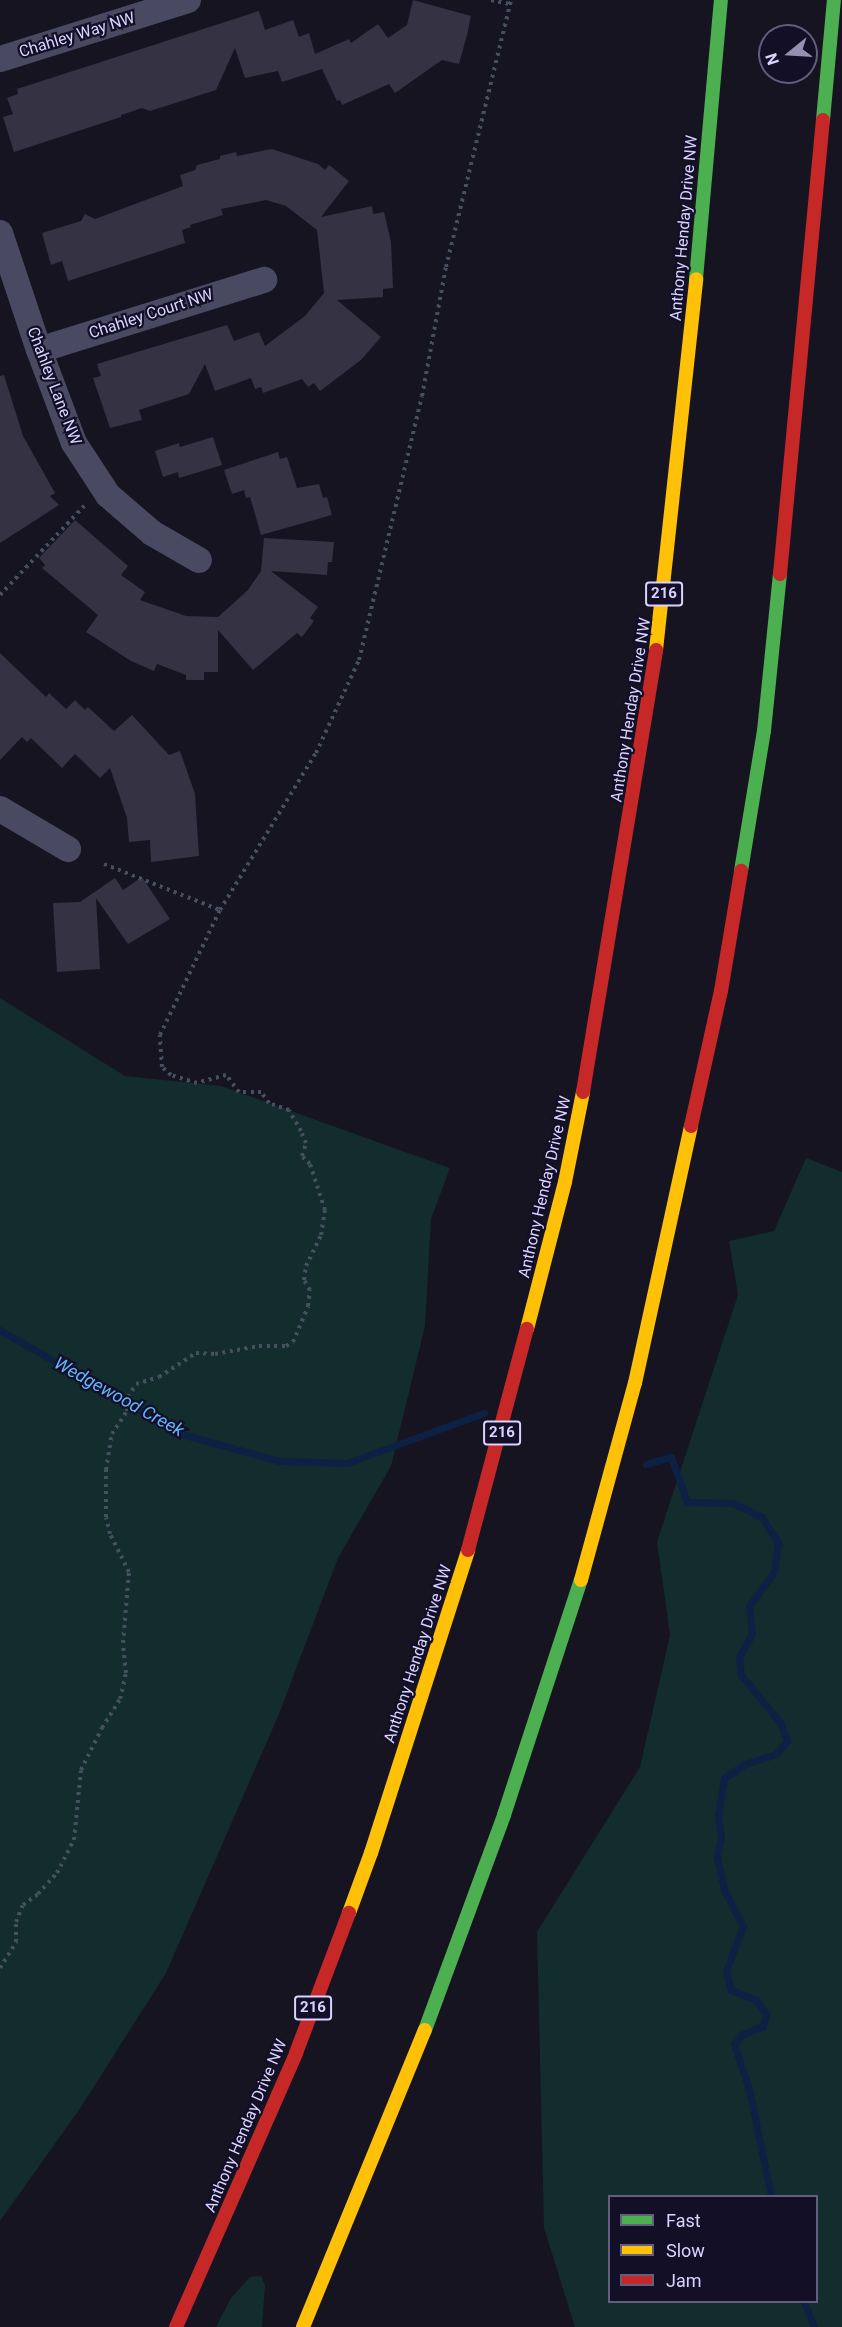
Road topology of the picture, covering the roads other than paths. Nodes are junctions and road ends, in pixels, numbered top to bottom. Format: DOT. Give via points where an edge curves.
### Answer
graph roads {
  1 [pos="188,0"];
  2 [pos="721,0"];
  3 [pos="834,0"];
  4 [pos="0,59"];
  5 [pos="0,233"];
  6 [pos="826,243"];
  7 [pos="264,280"];
  8 [pos="39,350"];
  9 [pos="798,404"];
  10 [pos="199,560"];
  11 [pos="0,809"];
  12 [pos="68,849"];
  13 [pos="176,2327"];
  14 [pos="303,2327"];
  1 -- 4 [label="street, Chahley Way NW"];
  2 -- 13 [label="highway, Anthony Henday Drive NW / 216" via="661,619 596,1025 565,1182 500,1440 428,1681 371,1853 297,2053"];
  3 -- 9 [label="highway"];
  5 -- 8 [label="street, Chahley Lane NW"];
  6 -- 9 [label="highway"];
  7 -- 8 [label="street, Chahley Court NW"];
  8 -- 10 [label="street, Chahley Lane NW" via="74,443 108,495 152,533"];
  9 -- 14 [label="highway" via="764,731 721,991 635,1383 592,1545 504,1815 426,2029"];
  11 -- 12 [label="street"];
}
